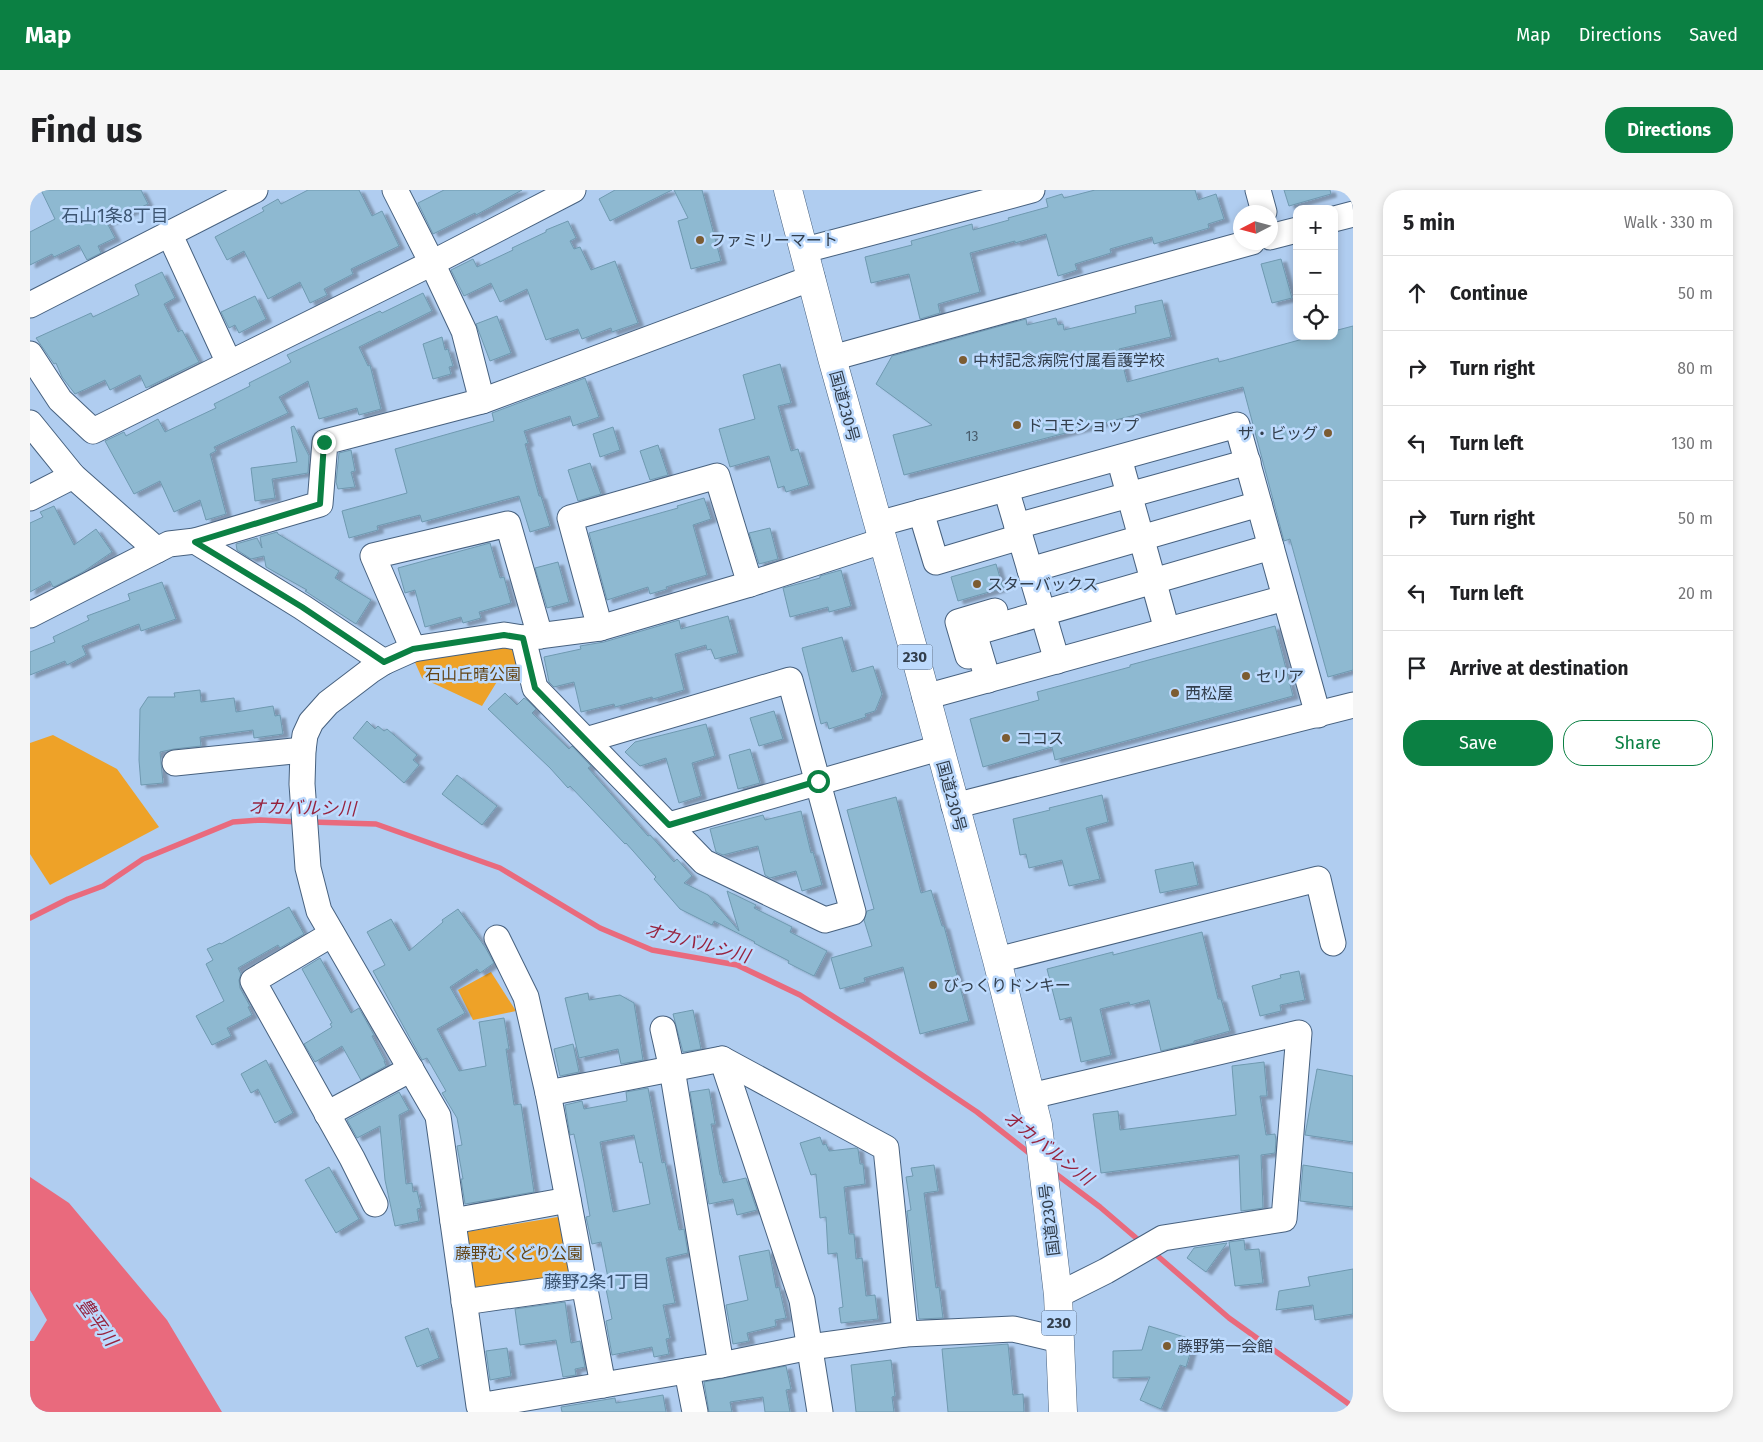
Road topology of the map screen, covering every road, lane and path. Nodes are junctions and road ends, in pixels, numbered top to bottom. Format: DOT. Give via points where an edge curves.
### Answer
graph roads {
  1 [pos="255,190"];
  2 [pos="395,190"];
  3 [pos="573,190"];
  4 [pos="788,190"];
  5 [pos="1032,190"];
  6 [pos="1258,190"];
  7 [pos="1262,205"];
  8 [pos="1353,214"];
  9 [pos="1338,218"];
  10 [pos="1293,231"];
  11 [pos="169,233"];
  12 [pos="1278,235"];
  13 [pos="1233,247"];
  14 [pos="805,250"];
  15 [pos="432,263"];
  16 [pos="812,278"];
  17 [pos="30,305"];
  18 [pos="30,354"];
  19 [pos="832,358"];
  20 [pos="229,364"];
  21 [pos="482,400"];
  22 [pos="30,423"];
  23 [pos="1119,458"];
  24 [pos="1248,462"];
  25 [pos="73,476"];
  26 [pos="1006,489"];
  27 [pos="1130,495"];
  28 [pos="30,498"];
  29 [pos="1259,504"];
  30 [pos="921,512"];
  31 [pos="1018,532"];
  32 [pos="880,533"];
  33 [pos="1142,537"];
  34 [pos="195,542"];
  35 [pos="1271,547"];
  36 [pos="157,550"];
  37 [pos="1030,570"];
  38 [pos="1154,581"];
  39 [pos="750,584"];
  40 [pos="1285,598"];
  41 [pos="1041,606"];
  42 [pos="30,615"];
  43 [pos="600,628"];
  44 [pos="1168,630"];
  45 [pos="532,637"];
  46 [pos="413,649"];
  47 [pos="1057,661"];
  48 [pos="384,662"];
  49 [pos="982,682"];
  50 [pos="925,697"];
  51 [pos="1353,705"];
  52 [pos="1318,715"];
  53 [pos="586,740"];
  54 [pos="939,748"];
  55 [pos="303,750"];
  56 [pos="175,763"];
  57 [pos="818,781"];
  58 [pos="954,806"];
  59 [pos="669,825"];
  60 [pos="332,934"];
  61 [pos="497,938"];
  62 [pos="1333,943"];
  63 [pos="997,960"];
  64 [pos="663,1029"];
  65 [pos="722,1059"];
  66 [pos="411,1069"];
  67 [pos="672,1069"];
  68 [pos="548,1093"];
  69 [pos="1031,1096"];
  70 [pos="327,1114"];
  71 [pos="568,1200"];
  72 [pos="375,1204"];
  73 [pos="453,1221"];
  74 [pos="584,1285"];
  75 [pos="1058,1295"];
  76 [pos="464,1302"];
  77 [pos="905,1334"];
  78 [pos="1060,1340"];
  79 [pos="810,1347"];
  80 [pos="721,1365"];
  81 [pos="687,1371"];
  82 [pos="603,1385"];
  83 [pos="570,1402"];
  84 [pos="695,1412"];
  85 [pos="820,1412"];
  86 [pos="1064,1412"];
  1 -- 11 [label="street"];
  2 -- 15 [label="street"];
  3 -- 15 [label="street"];
  4 -- 14 [label="highway, 国道230号 / 230"];
  5 -- 14 [label="street"];
  6 -- 7 [label="street"];
  8 -- 9 [label="street"];
  10 -- 12 [label="street"];
  11 -- 17 [label="street"];
  11 -- 20 [label="street"];
  13 -- 19 [label="street"];
  14 -- 16 [label="highway, 国道230号 / 230"];
  15 -- 20 [label="street"];
  15 -- 21 [label="street" via="464,332"];
  16 -- 19 [label="highway, 国道230号 / 230"];
  16 -- 21 [label="street"];
  18 -- 20 [label="street" via="60,400 93,431"];
  19 -- 32 [label="highway, 国道230号 / 230"];
  21 -- 34 [label="street" via="324,442 320,504"];
  22 -- 25 [label="street"];
  23 -- 24 [label="street" via="1237,425"];
  23 -- 26 [label="street"];
  23 -- 27 [label="street"];
  24 -- 27 [label="street"];
  24 -- 29 [label="street"];
  25 -- 28 [label="street"];
  25 -- 36 [label="street"];
  26 -- 30 [label="street"];
  26 -- 31 [label="street"];
  27 -- 31 [label="street"];
  27 -- 33 [label="street"];
  29 -- 33 [label="street"];
  29 -- 35 [label="street"];
  30 -- 31 [label="street" via="936,562"];
  30 -- 32 [label="street"];
  31 -- 37 [label="street"];
  32 -- 39 [label="street"];
  32 -- 50 [label="highway, 国道230号 / 230"];
  33 -- 37 [label="street"];
  33 -- 38 [label="street"];
  34 -- 36 [label="street" via="170,544"];
  34 -- 48 [label="street"];
  35 -- 38 [label="street"];
  35 -- 40 [label="street"];
  36 -- 42 [label="street"];
  37 -- 41 [label="street"];
  38 -- 41 [label="street"];
  38 -- 44 [label="street"];
  39 -- 43 [label="street"];
  39 -- 43 [label="street" via="717,476 570,518"];
  40 -- 44 [label="street"];
  40 -- 52 [label="street"];
  41 -- 47 [label="street"];
  41 -- 49 [label="street" via="974,633"];
  41 -- 49 [label="street" via="958,622"];
  43 -- 45 [label="street"];
  44 -- 47 [label="street"];
  45 -- 46 [label="street" via="504,635"];
  45 -- 46 [label="street" via="508,524 373,556"];
  45 -- 53 [label="street" via="535,688"];
  46 -- 48 [label="street"];
  47 -- 49 [label="street"];
  48 -- 55 [label="street" via="328,703 311,722"];
  49 -- 50 [label="street"];
  50 -- 54 [label="highway, 国道230号 / 230"];
  51 -- 52 [label="street"];
  52 -- 58 [label="street"];
  53 -- 57 [label="street" via="790,680"];
  53 -- 59 [label="street"];
  54 -- 57 [label="street"];
  54 -- 58 [label="highway, 国道230号 / 230"];
  55 -- 56 [label="street"];
  55 -- 60 [label="street" via="308,868 319,911"];
  57 -- 59 [label="street"];
  57 -- 59 [label="street" via="853,912 825,920 704,862"];
  58 -- 63 [label="highway, 国道230号 / 230"];
  60 -- 66 [label="street"];
  60 -- 70 [label="street" via="253,981"];
  61 -- 68 [label="street" via="526,997"];
  62 -- 63 [label="street" via="1318,879"];
  63 -- 69 [label="highway, 国道230号 / 230"];
  64 -- 67 [label="street"];
  65 -- 67 [label="street"];
  65 -- 77 [label="street" via="886,1148"];
  65 -- 79 [label="street" via="802,1300"];
  66 -- 70 [label="street"];
  66 -- 73 [label="street" via="438,1116"];
  67 -- 68 [label="street"];
  67 -- 80 [label="street"];
  68 -- 71 [label="street"];
  69 -- 75 [label="highway, 国道230号 / 230" via="1038,1125"];
  69 -- 75 [label="street" via="1299,1033 1284,1219 1163,1238"];
  70 -- 72 [label="street"];
  71 -- 73 [label="street"];
  71 -- 74 [label="street"];
  73 -- 76 [label="street"];
  74 -- 76 [label="street"];
  74 -- 82 [label="street"];
  75 -- 78 [label="highway, 国道230号 / 230"];
  76 -- 83 [label="street" via="479,1406"];
  77 -- 78 [label="street" via="1013,1329"];
  77 -- 79 [label="street"];
  78 -- 86 [label="highway, 国道230号 / 230"];
  79 -- 80 [label="street"];
  79 -- 85 [label="street"];
  80 -- 81 [label="street"];
  81 -- 82 [label="street"];
  81 -- 84 [label="street"];
  82 -- 83 [label="street"];
}
